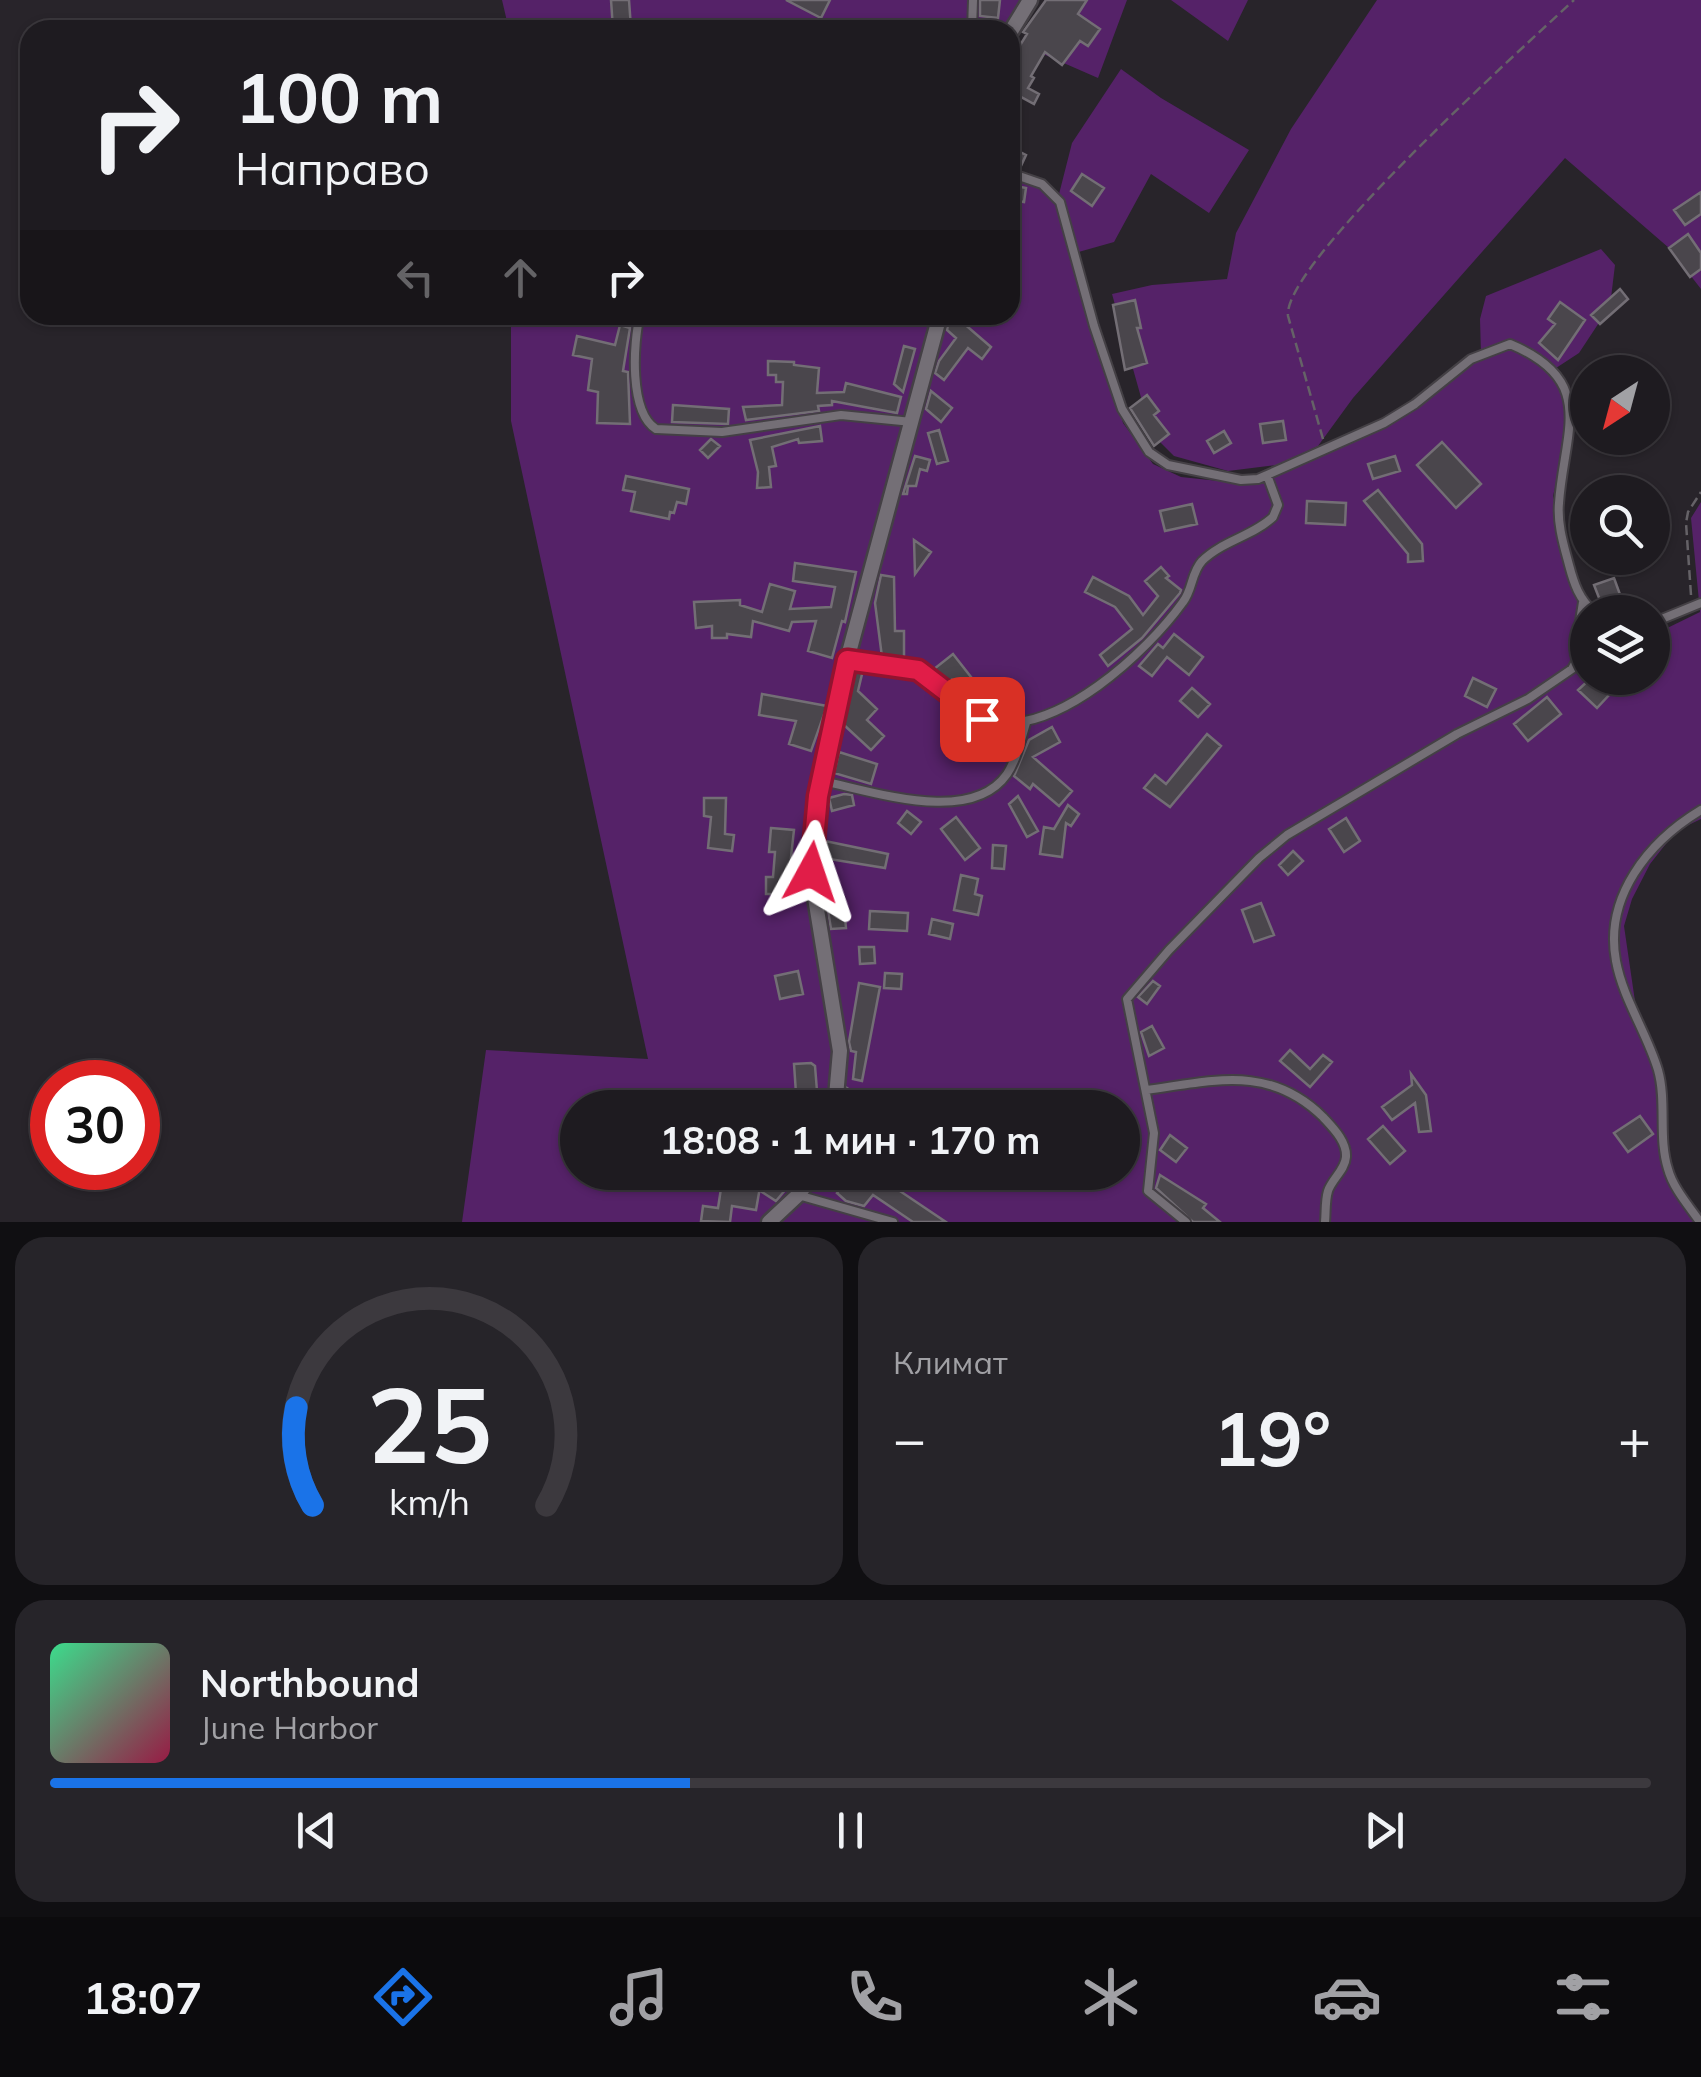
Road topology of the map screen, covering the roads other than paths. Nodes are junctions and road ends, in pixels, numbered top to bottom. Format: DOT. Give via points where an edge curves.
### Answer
graph roads {
  1 [pos="1020,176"];
  2 [pos="638,325"];
  3 [pos="937,325"];
  4 [pos="912,422"];
  5 [pos="1268,476"];
  6 [pos="1580,595"];
  7 [pos="1697,605"];
  8 [pos="1670,616"];
  9 [pos="847,660"];
  10 [pos="1570,669"];
  11 [pos="1026,723"];
  12 [pos="821,781"];
  13 [pos="1701,810"];
  14 [pos="837,1090"];
  15 [pos="1146,1090"];
  16 [pos="802,1190"];
  17 [pos="798,1195"];
  18 [pos="769,1222"];
  19 [pos="892,1222"];
  20 [pos="1186,1222"];
  21 [pos="1325,1222"];
  22 [pos="1700,1222"];
  1 -- 5 [label="lane" via="1042,184 1060,202 1122,409 1153,456 1240,480"];
  2 -- 4 [label="lane" via="634,369 646,420 656,429 722,432 841,415"];
  3 -- 4 [label="street"];
  4 -- 9 [label="street"];
  5 -- 6 [label="lane" via="1408,410 1479,355 1508,344 1560,378 1570,421 1558,512"];
  5 -- 11 [label="lane" via="1278,505 1274,517 1205,557 1187,597 1122,666 1063,708"];
  7 -- 8 [label="lane"];
  9 -- 11 [label="lane" via="918,670 987,721"];
  9 -- 12 [label="street"];
  10 -- 15 [label="lane" via="1258,858 1127,1000"];
  11 -- 12 [label="lane" via="1005,776 983,796 940,803"];
  12 -- 14 [label="street" via="811,872 840,1051"];
  13 -- 22 [label="lane" via="1667,833 1641,864 1620,897 1614,928 1622,982 1658,1071 1666,1166"];
  15 -- 20 [label="lane" via="1154,1133 1148,1192"];
  15 -- 21 [label="lane" via="1262,1080 1296,1095 1336,1130 1346,1150 1327,1194"];
  16 -- 17 [label="street"];
  17 -- 18 [label="street"];
  17 -- 19 [label="lane"];
}
